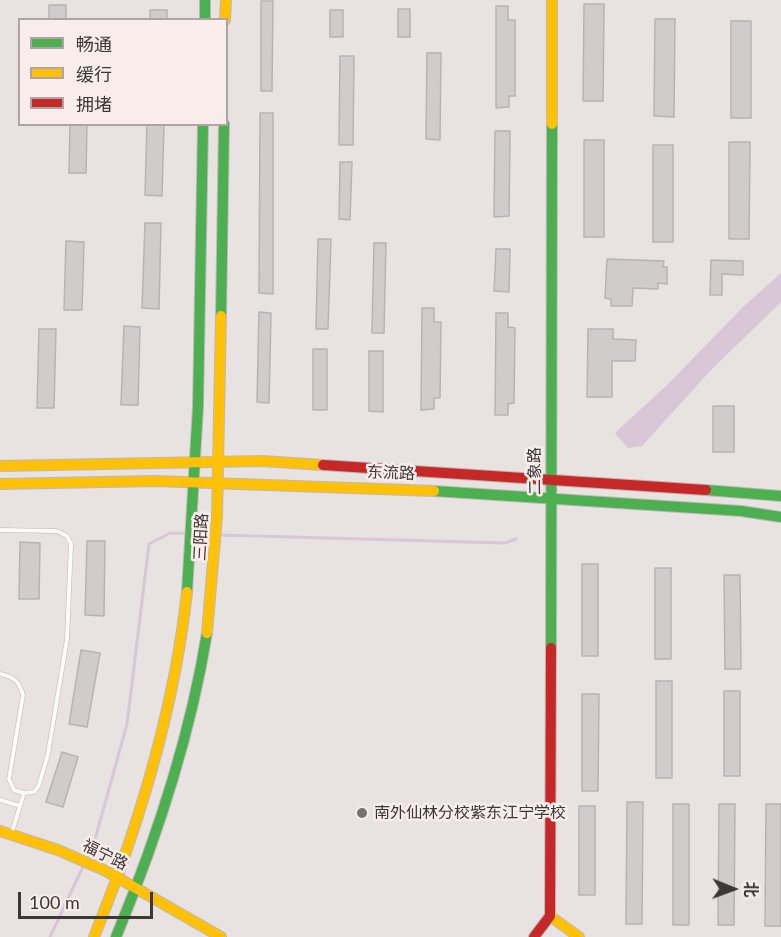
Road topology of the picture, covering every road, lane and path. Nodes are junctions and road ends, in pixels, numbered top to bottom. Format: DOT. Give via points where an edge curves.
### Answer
graph roads {
  1 [pos="205,0"];
  2 [pos="226,0"];
  3 [pos="552,0"];
  4 [pos="205,18"];
  5 [pos="225,18"];
  6 [pos="203,126"];
  7 [pos="224,126"];
  8 [pos="196,461"];
  9 [pos="219,461"];
  10 [pos="0,466"];
  11 [pos="550,478"];
  12 [pos="195,482"];
  13 [pos="219,483"];
  14 [pos="0,484"];
  15 [pos="781,496"];
  16 [pos="551,498"];
  17 [pos="781,517"];
  18 [pos="0,530"];
  19 [pos="0,674"];
  20 [pos="24,793"];
  21 [pos="145,798"];
  22 [pos="0,800"];
  23 [pos="20,806"];
  24 [pos="165,809"];
  25 [pos="5,833"];
  26 [pos="117,878"];
  27 [pos="137,888"];
  28 [pos="550,916"];
  29 [pos="94,937"];
  30 [pos="116,937"];
  31 [pos="221,937"];
  32 [pos="534,937"];
  33 [pos="579,937"];
  1 -- 4 [label="main road"];
  2 -- 5 [label="main road"];
  3 -- 11 [label="main road, 二象路"];
  6 -- 8 [label="main road, 三阳路"];
  7 -- 9 [label="main road, 三阳路"];
  8 -- 9 [label="main road, 东流路"];
  8 -- 10 [label="main road, 东流路"];
  8 -- 12 [label="main road, 三阳路"];
  9 -- 11 [label="main road, 东流路"];
  9 -- 13 [label="main road, 三阳路"];
  11 -- 15 [label="main road, 东流路"];
  11 -- 16 [label="main road, 二象路"];
  12 -- 13 [label="main road, 东流路"];
  12 -- 14 [label="main road, 东流路"];
  12 -- 21 [label="main road, 三阳路" via="175,677"];
  13 -- 16 [label="main road, 东流路" via="426,489"];
  13 -- 24 [label="main road, 三阳路" via="208,630 183,747"];
  16 -- 17 [label="main road, 东流路"];
  16 -- 28 [label="main road, 二象路"];
  18 -- 20 [label="lane" via="57,531 67,536 71,544 67,639 48,754 39,785 34,792"];
  19 -- 20 [label="lane" via="12,676 23,695 9,779 14,790"];
  20 -- 23 [label="lane"];
  21 -- 24 [label="main road" via="146,812 151,816"];
  21 -- 26 [label="main road, 三阳路"];
  22 -- 23 [label="lane"];
  23 -- 25 [label="lane"];
  24 -- 27 [label="main road, 三阳路"];
  25 -- 26 [label="main road, 福宁路" via="66,853"];
  26 -- 27 [label="main road, 福宁路"];
  26 -- 29 [label="main road, 三阳路"];
  27 -- 30 [label="main road, 三阳路"];
  27 -- 31 [label="main road, 福宁路"];
  28 -- 32 [label="main road"];
  28 -- 33 [label="main road"];
}
